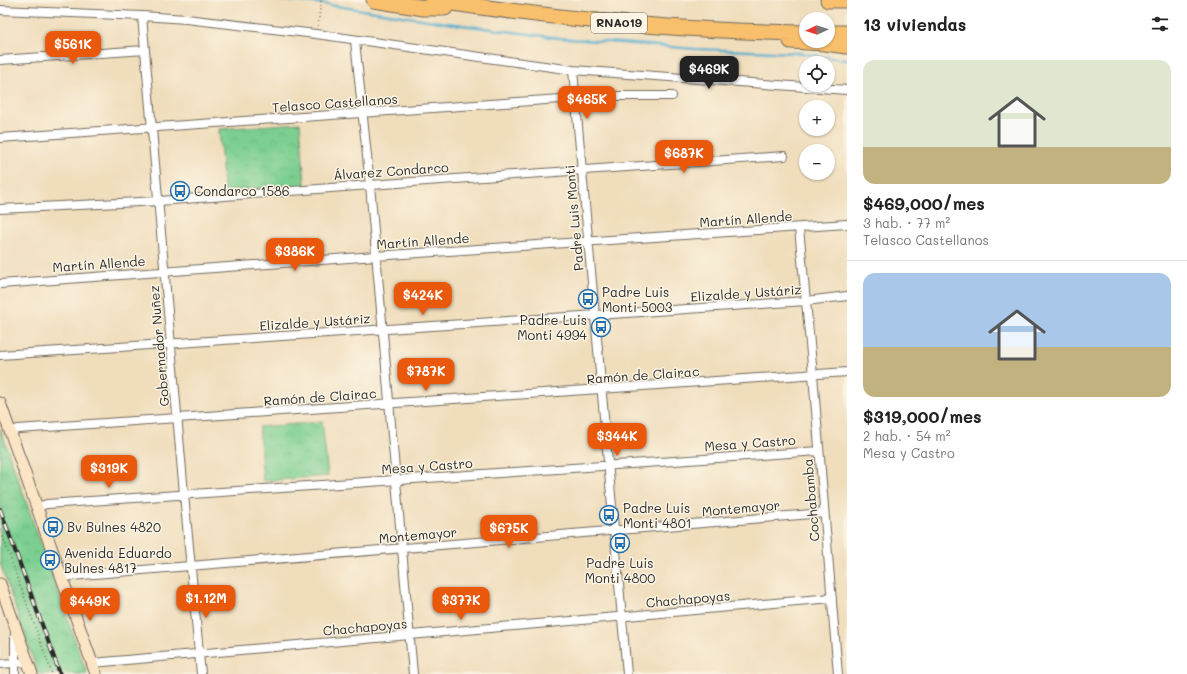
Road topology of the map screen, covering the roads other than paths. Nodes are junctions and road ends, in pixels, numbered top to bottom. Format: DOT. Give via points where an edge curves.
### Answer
graph roads {
  1 [pos="374,0"];
  2 [pos="432,0"];
  3 [pos="828,0"];
  4 [pos="847,0"];
  5 [pos="0,10"];
  6 [pos="500,10"];
  7 [pos="142,16"];
  8 [pos="590,20"];
  9 [pos="799,33"];
  10 [pos="835,33"];
  11 [pos="847,33"];
  12 [pos="355,40"];
  13 [pos="847,46"];
  14 [pos="145,50"];
  15 [pos="0,60"];
  16 [pos="573,70"];
  17 [pos="847,90"];
  18 [pos="672,96"];
  19 [pos="575,98"];
  20 [pos="362,114"];
  21 [pos="153,128"];
  22 [pos="0,138"];
  23 [pos="784,156"];
  24 [pos="582,171"];
  25 [pos="370,185"];
  26 [pos="159,201"];
  27 [pos="0,209"];
  28 [pos="847,224"];
  29 [pos="799,228"];
  30 [pos="588,242"];
  31 [pos="375,256"];
  32 [pos="165,271"];
  33 [pos="0,284"];
  34 [pos="847,296"];
  35 [pos="806,301"];
  36 [pos="594,315"];
  37 [pos="382,329"];
  38 [pos="171,343"];
  39 [pos="0,355"];
  40 [pos="847,372"];
  41 [pos="814,375"];
  42 [pos="602,389"];
  43 [pos="0,403"];
  44 [pos="389,404"];
  45 [pos="178,418"];
  46 [pos="10,432"];
  47 [pos="819,451"];
  48 [pos="608,465"];
  49 [pos="395,481"];
  50 [pos="184,494"];
  51 [pos="37,507"];
  52 [pos="824,513"];
  53 [pos="614,530"];
  54 [pos="402,548"];
  55 [pos="192,566"];
  56 [pos="62,578"];
  57 [pos="0,584"];
  58 [pos="832,598"];
  59 [pos="622,617"];
  60 [pos="15,630"];
  61 [pos="410,636"];
  62 [pos="199,654"];
  63 [pos="27,662"];
  64 [pos="14,663"];
  65 [pos="92,663"];
  66 [pos="0,664"];
  67 [pos="15,674"];
  68 [pos="32,674"];
  69 [pos="96,674"];
  70 [pos="201,674"];
  71 [pos="413,674"];
  72 [pos="627,674"];
  73 [pos="838,674"];
  1 -- 6 [label="highway" via="424,8"];
  2 -- 6 [label="highway, RNA019"];
  3 -- 4 [label="highway"];
  5 -- 7 [label="street"];
  6 -- 8 [label="highway, RNA019"];
  7 -- 12 [label="street"];
  7 -- 14 [label="street, Gobernador Nuñez"];
  8 -- 9 [label="highway, RNA019" via="664,27"];
  8 -- 13 [label="highway" via="682,36"];
  10 -- 11 [label="highway"];
  12 -- 16 [label="street"];
  12 -- 20 [label="street"];
  14 -- 15 [label="street"];
  14 -- 21 [label="street, Gobernador Nuñez"];
  16 -- 17 [label="street"];
  16 -- 19 [label="street, Padre Luis Monti"];
  18 -- 19 [label="street, Telasco Castellanos"];
  19 -- 20 [label="street, Telasco Castellanos"];
  19 -- 24 [label="street, Padre Luis Monti"];
  20 -- 21 [label="street, Telasco Castellanos"];
  20 -- 25 [label="street"];
  21 -- 22 [label="street, Telasco Castellanos"];
  21 -- 26 [label="street, Gobernador Nuñez"];
  23 -- 24 [label="street, Álvarez Condarco"];
  24 -- 25 [label="street, Álvarez Condarco"];
  24 -- 30 [label="street, Padre Luis Monti"];
  25 -- 26 [label="street, Álvarez Condarco"];
  25 -- 31 [label="street"];
  26 -- 27 [label="street, Álvarez Condarco"];
  26 -- 32 [label="street, Gobernador Nuñez"];
  28 -- 29 [label="street, Martín Allende"];
  29 -- 30 [label="street, Martín Allende"];
  29 -- 35 [label="street, Cochabamba"];
  30 -- 31 [label="street, Martín Allende"];
  30 -- 36 [label="street, Padre Luis Monti"];
  31 -- 32 [label="street, Martín Allende"];
  31 -- 37 [label="street"];
  32 -- 33 [label="street, Martín Allende"];
  32 -- 38 [label="street, Gobernador Nuñez"];
  34 -- 35 [label="street, Elizalde y Ustáriz"];
  35 -- 36 [label="street, Elizalde y Ustáriz"];
  35 -- 41 [label="street, Cochabamba"];
  36 -- 37 [label="street, Elizalde y Ustáriz"];
  36 -- 42 [label="street, Padre Luis Monti"];
  37 -- 38 [label="street, Elizalde y Ustáriz"];
  37 -- 44 [label="street"];
  38 -- 39 [label="street, Elizalde y Ustáriz"];
  38 -- 45 [label="street, Gobernador Nuñez"];
  40 -- 41 [label="street, Ramón de Clairac"];
  41 -- 42 [label="street, Ramón de Clairac"];
  41 -- 47 [label="street, Cochabamba"];
  42 -- 44 [label="street, Ramón de Clairac"];
  42 -- 48 [label="street, Padre Luis Monti"];
  43 -- 46 [label="main road"];
  44 -- 45 [label="street, Ramón de Clairac"];
  44 -- 49 [label="street"];
  45 -- 46 [label="street, Ramón de Clairac" via="18,429"];
  45 -- 50 [label="street, Gobernador Nuñez"];
  46 -- 51 [label="main road"];
  47 -- 48 [label="street, Mesa y Castro"];
  47 -- 52 [label="street, Cochabamba"];
  48 -- 49 [label="street, Mesa y Castro"];
  48 -- 53 [label="street, Padre Luis Monti"];
  49 -- 50 [label="street, Mesa y Castro"];
  49 -- 54 [label="street"];
  50 -- 51 [label="street, Mesa y Castro" via="47,504"];
  50 -- 55 [label="street, Gobernador Nuñez"];
  51 -- 56 [label="main road"];
  52 -- 53 [label="street, Montemayor"];
  52 -- 58 [label="street, Cochabamba"];
  53 -- 54 [label="street, Montemayor"];
  53 -- 59 [label="street, Padre Luis Monti"];
  54 -- 55 [label="street, Montemayor"];
  54 -- 61 [label="street"];
  55 -- 56 [label="street, Montemayor"];
  55 -- 62 [label="street, Gobernador Nuñez"];
  56 -- 65 [label="main road"];
  57 -- 60 [label="main road"];
  58 -- 59 [label="street, Chachapoyas"];
  58 -- 73 [label="street, Cochabamba"];
  59 -- 61 [label="street, Chachapoyas"];
  59 -- 72 [label="street, Padre Luis Monti"];
  60 -- 63 [label="main road"];
  60 -- 64 [label="street"];
  61 -- 62 [label="street, Chachapoyas"];
  61 -- 71 [label="street"];
  62 -- 65 [label="street, Chachapoyas"];
  62 -- 70 [label="street, Gobernador Nuñez"];
  63 -- 64 [label="street"];
  63 -- 68 [label="main road"];
  64 -- 66 [label="street"];
  64 -- 67 [label="street"];
  65 -- 69 [label="main road"];
}
